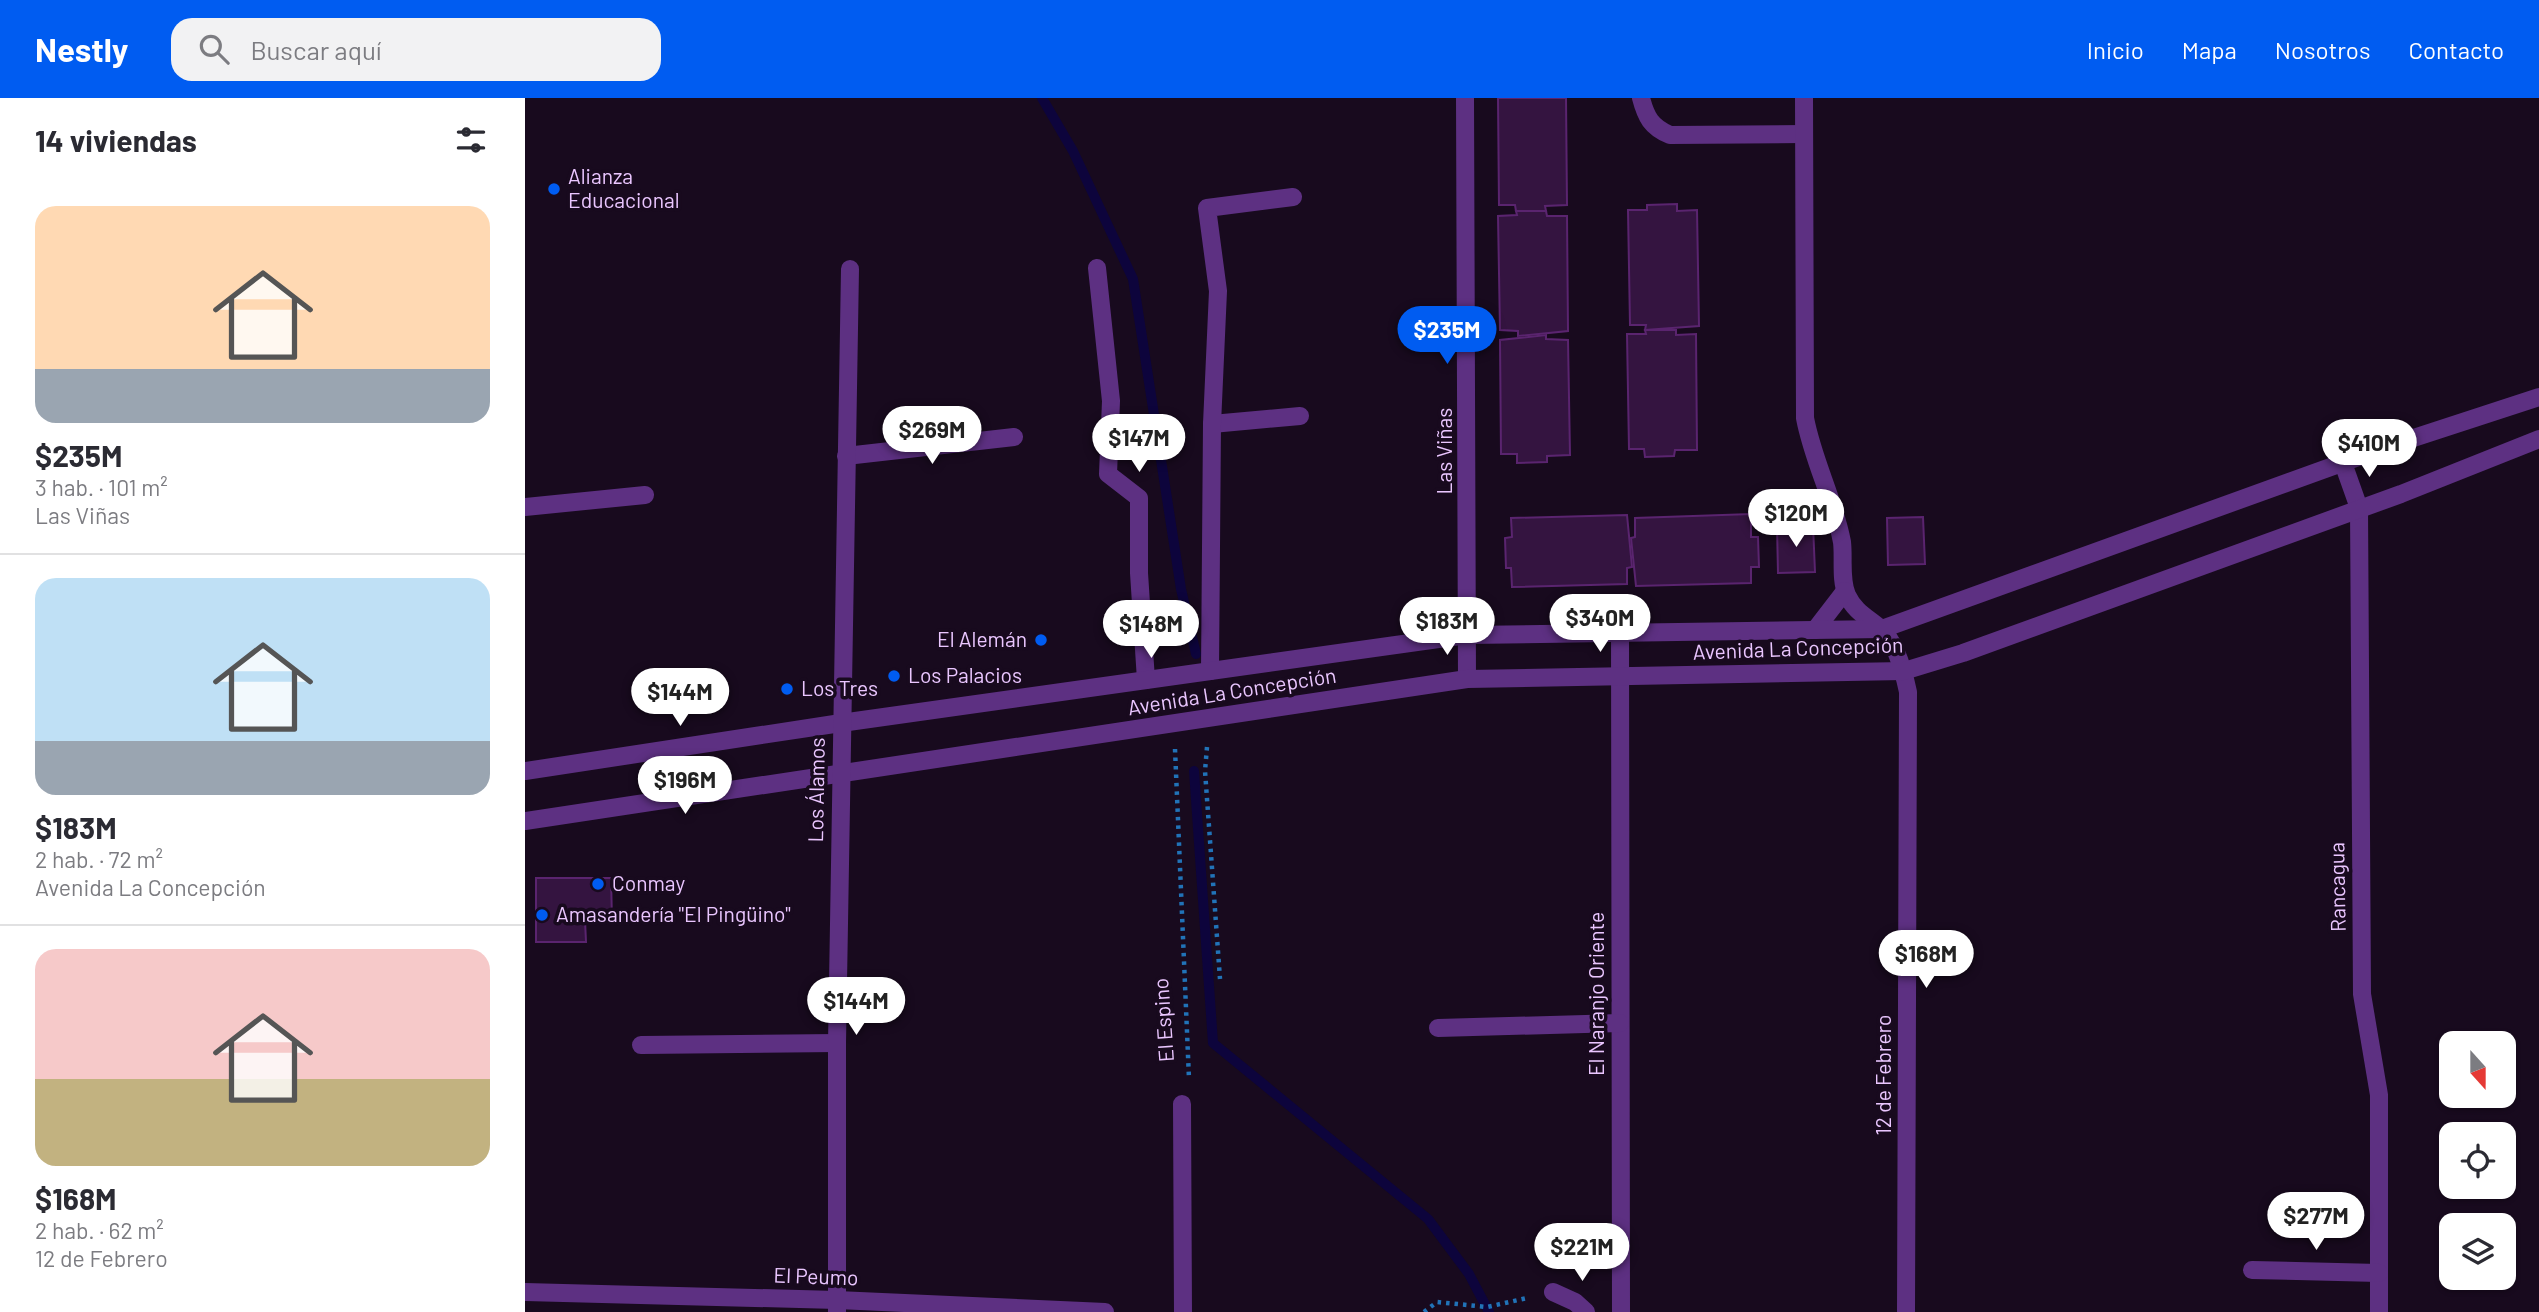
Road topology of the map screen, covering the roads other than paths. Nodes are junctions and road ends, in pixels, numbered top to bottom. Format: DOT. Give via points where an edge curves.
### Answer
graph roads {
  1 [pos="1465,98"];
  2 [pos="1641,98"];
  3 [pos="1804,98"];
  4 [pos="1804,134"];
  5 [pos="1293,197"];
  6 [pos="1097,268"];
  7 [pos="850,269"];
  8 [pos="2539,397"];
  9 [pos="1300,416"];
  10 [pos="1212,424"];
  11 [pos="1014,437"];
  12 [pos="2539,439"];
  13 [pos="846,456"];
  14 [pos="2343,463"];
  15 [pos="645,495"];
  16 [pos="525,507"];
  17 [pos="2359,508"];
  18 [pos="1845,591"];
  19 [pos="1882,629"];
  20 [pos="1815,630"];
  21 [pos="1620,632"];
  22 [pos="1467,635"];
  23 [pos="1210,671"];
  24 [pos="1904,671"];
  25 [pos="1618,677"];
  26 [pos="1467,679"];
  27 [pos="1146,680"];
  28 [pos="841,723"];
  29 [pos="525,771"];
  30 [pos="840,774"];
  31 [pos="525,821"];
  32 [pos="1620,1023"];
  33 [pos="1438,1028"];
  34 [pos="837,1042"];
  35 [pos="641,1045"];
  36 [pos="1182,1104"];
  37 [pos="2252,1270"];
  38 [pos="2379,1273"];
  39 [pos="525,1292"];
  40 [pos="1553,1292"];
  41 [pos="837,1306"];
  42 [pos="1105,1312"];
  43 [pos="1183,1312"];
  44 [pos="1586,1312"];
  45 [pos="1621,1312"];
  46 [pos="1906,1312"];
  47 [pos="2379,1312"];
  1 -- 22 [label="street, Las Viñas"];
  2 -- 4 [label="street" via="1649,121 1670,135"];
  3 -- 4 [label="street"];
  4 -- 18 [label="street" via="1805,418 1842,542"];
  5 -- 10 [label="street" via="1207,208 1219,291"];
  6 -- 27 [label="street" via="1111,401 1108,474 1139,498"];
  7 -- 13 [label="street, Los Álamos"];
  8 -- 14 [label="street, Avenida La Concepción"];
  9 -- 10 [label="street"];
  10 -- 23 [label="street"];
  11 -- 13 [label="street"];
  12 -- 17 [label="street, Avenida La Concepción"];
  13 -- 28 [label="street, Los Álamos"];
  14 -- 17 [label="street, Rancagua"];
  14 -- 19 [label="street, Avenida La Concepción"];
  15 -- 16 [label="street"];
  17 -- 24 [label="street, Avenida La Concepción"];
  17 -- 38 [label="street, Rancagua" via="2363,994 2379,1095"];
  18 -- 19 [label="street" via="1857,611"];
  18 -- 20 [label="street"];
  19 -- 20 [label="street, Avenida La Concepción"];
  19 -- 24 [label="street"];
  20 -- 21 [label="street, Avenida La Concepción"];
  21 -- 22 [label="street, Avenida La Concepción"];
  21 -- 25 [label="street, El Naranjo Oriente"];
  22 -- 23 [label="street, Avenida La Concepción"];
  22 -- 26 [label="street, Las Viñas"];
  23 -- 27 [label="street, Avenida La Concepción"];
  24 -- 25 [label="street, Avenida La Concepción"];
  24 -- 46 [label="street, 12 de Febrero" via="1908,692"];
  25 -- 26 [label="street, Avenida La Concepción"];
  25 -- 32 [label="street, El Naranjo Oriente"];
  26 -- 30 [label="street, Avenida La Concepción"];
  27 -- 28 [label="street, Avenida La Concepción"];
  28 -- 29 [label="street, Avenida La Concepción"];
  28 -- 30 [label="street, Los Álamos"];
  30 -- 31 [label="street, Avenida La Concepción"];
  30 -- 34 [label="street, Los Álamos"];
  32 -- 33 [label="street"];
  32 -- 45 [label="street, El Naranjo Oriente"];
  34 -- 35 [label="street"];
  34 -- 41 [label="street, Los Álamos"];
  36 -- 43 [label="street"];
  37 -- 38 [label="street"];
  38 -- 47 [label="street, Rancagua"];
  39 -- 41 [label="street, El Peumo"];
  40 -- 44 [label="street"];
  41 -- 42 [label="street, El Peumo"];
}
